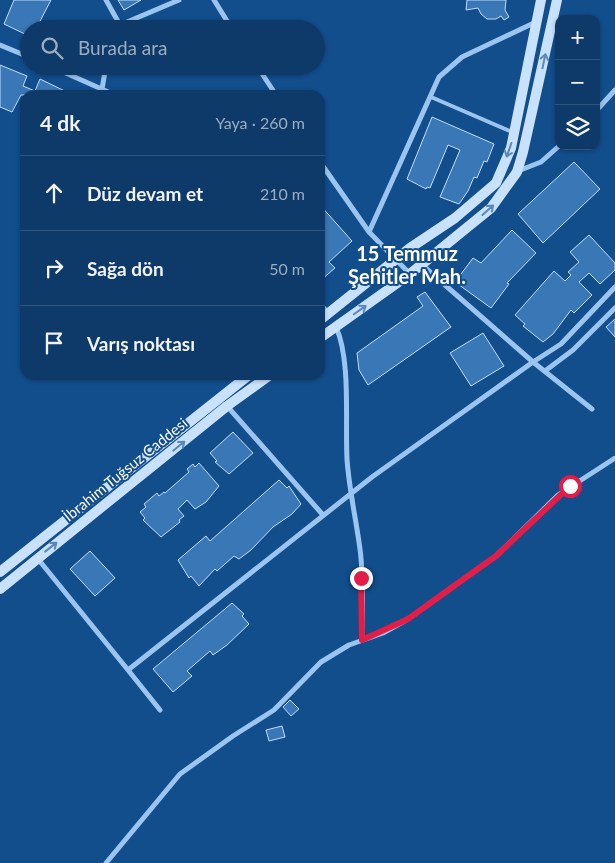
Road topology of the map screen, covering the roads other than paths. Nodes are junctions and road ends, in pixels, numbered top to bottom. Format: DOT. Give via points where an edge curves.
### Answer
graph roads {
  1 [pos="106,0"];
  2 [pos="179,0"];
  3 [pos="214,0"];
  4 [pos="541,0"];
  5 [pos="557,0"];
  6 [pos="118,20"];
  7 [pos="130,20"];
  8 [pos="226,20"];
  9 [pos="537,22"];
  10 [pos="0,45"];
  11 [pos="20,53"];
  12 [pos="70,75"];
  13 [pos="104,75"];
  14 [pos="263,75"];
  15 [pos="102,89"];
  16 [pos="273,90"];
  17 [pos="615,90"];
  18 [pos="432,97"];
  19 [pos="600,107"];
  20 [pos="514,132"];
  21 [pos="555,150"];
  22 [pos="325,169"];
  23 [pos="517,172"];
  24 [pos="369,232"];
  25 [pos="410,248"];
  26 [pos="396,260"];
  27 [pos="421,264"];
  28 [pos="410,274"];
  29 [pos="615,287"];
  30 [pos="615,308"];
  31 [pos="325,316"];
  32 [pos="336,326"];
  33 [pos="325,334"];
  34 [pos="533,362"];
  35 [pos="545,371"];
  36 [pos="244,380"];
  37 [pos="263,380"];
  38 [pos="228,406"];
  39 [pos="592,408"];
  40 [pos="615,458"];
  41 [pos="350,494"];
  42 [pos="324,515"];
  43 [pos="37,558"];
  44 [pos="0,572"];
  45 [pos="0,589"];
  46 [pos="362,640"];
  47 [pos="128,670"];
  48 [pos="160,710"];
  49 [pos="106,863"];
  1 -- 6 [label="street"];
  2 -- 7 [label="street"];
  3 -- 8 [label="street"];
  4 -- 9 [label="street"];
  23 -- 5 [label="street, one-way"];
  9 -- 18 [label="street" via="456,62 439,77"];
  9 -- 20 [label="street"];
  10 -- 11 [label="street"];
  12 -- 15 [label="street"];
  13 -- 15 [label="street"];
  14 -- 16 [label="street"];
  17 -- 19 [label="street"];
  18 -- 20 [label="lane"];
  18 -- 24 [label="street"];
  20 -- 25 [label="street, one-way" via="496,183 455,218"];
  21 -- 23 [label="street" via="541,162"];
  22 -- 24 [label="street"];
  27 -- 23 [label="street, one-way" via="491,208"];
  24 -- 26 [label="street"];
  25 -- 26 [label="street"];
  25 -- 27 [label="street"];
  26 -- 28 [label="street"];
  26 -- 31 [label="street"];
  27 -- 28 [label="street"];
  27 -- 34 [label="street"];
  32 -- 28 [label="street, one-way"];
  29 -- 34 [label="street" via="561,344"];
  30 -- 35 [label="street" via="573,350"];
  32 -- 33 [label="street"];
  32 -- 41 [label="street" via="344,361"];
  34 -- 35 [label="street"];
  34 -- 41 [label="street"];
  35 -- 39 [label="street"];
  36 -- 44 [label="street, İbrahim Tuğsuz Caddesi"];
  37 -- 38 [label="street, İbrahim Tuğsuz Caddesi"];
  38 -- 42 [label="street"];
  43 -- 38 [label="street, İbrahim Tuğsuz Caddesi, one-way"];
  40 -- 46 [label="street" via="558,495 496,556 402,623"];
  41 -- 42 [label="street"];
  41 -- 46 [label="street" via="360,550"];
  42 -- 47 [label="street"];
  43 -- 45 [label="street, İbrahim Tuğsuz Caddesi"];
  43 -- 47 [label="street"];
  46 -- 49 [label="street" via="321,662 274,710 180,774"];
  47 -- 48 [label="street"];
}
